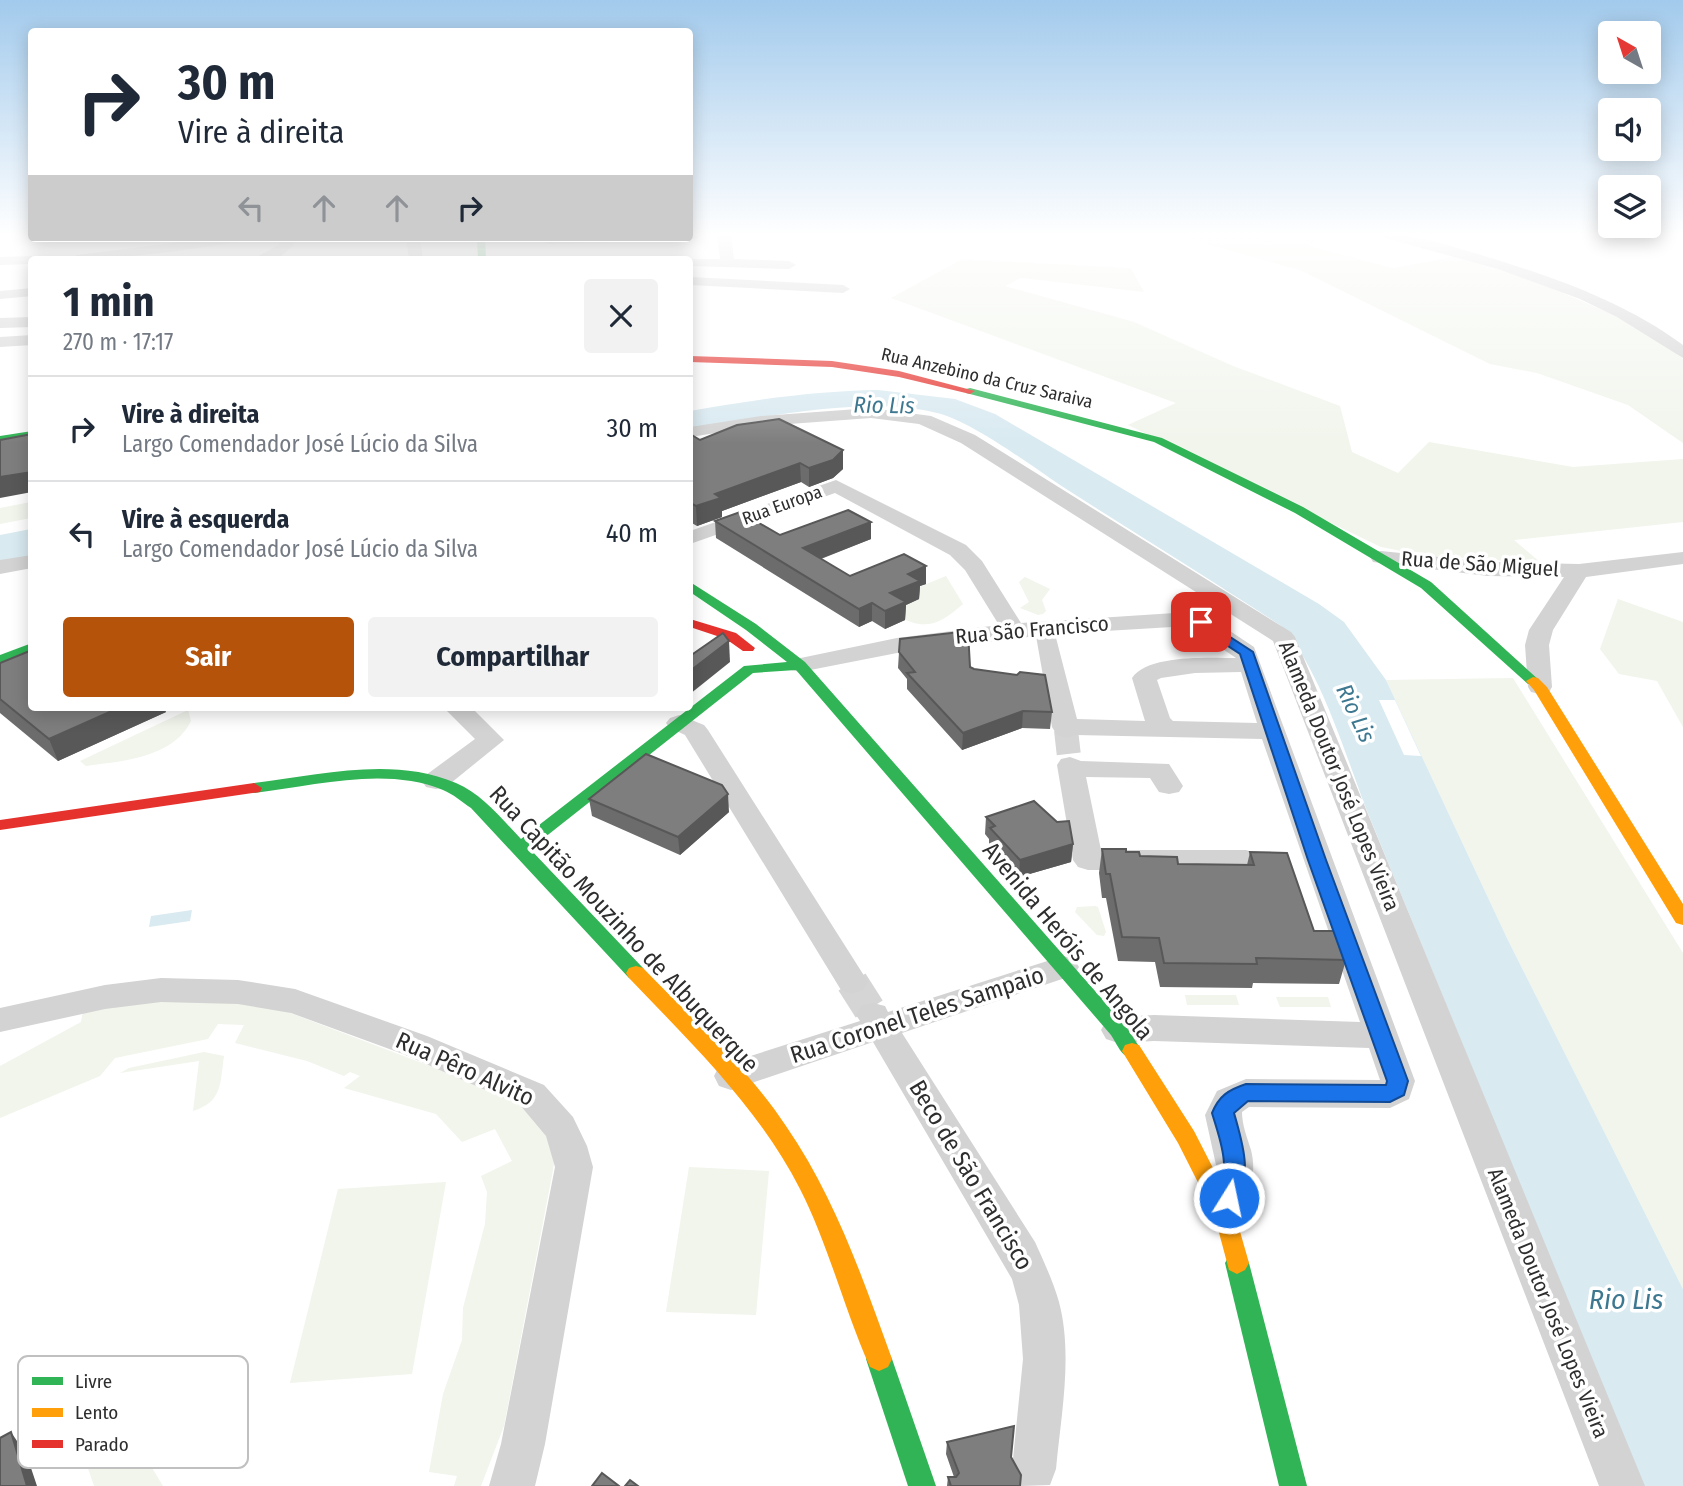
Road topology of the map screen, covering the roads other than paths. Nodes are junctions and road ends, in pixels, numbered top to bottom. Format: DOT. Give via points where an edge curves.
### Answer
graph roads {
  1 [pos="1598,304"];
  2 [pos="28,322"];
  3 [pos="0,323"];
  4 [pos="28,340"];
  5 [pos="0,342"];
  6 [pos="1683,353"];
  7 [pos="693,359"];
  8 [pos="693,432"];
  9 [pos="28,435"];
  10 [pos="0,439"];
  11 [pos="28,446"];
  12 [pos="0,450"];
  13 [pos="693,537"];
  14 [pos="1373,557"];
  15 [pos="1683,558"];
  16 [pos="28,562"];
  17 [pos="0,567"];
  18 [pos="1580,571"];
  19 [pos="693,588"];
  20 [pos="693,624"];
  21 [pos="1014,630"];
  22 [pos="1046,638"];
  23 [pos="28,649"];
  24 [pos="0,660"];
  25 [pos="800,665"];
  26 [pos="1251,665"];
  27 [pos="749,669"];
  28 [pos="1540,687"];
  29 [pos="460,711"];
  30 [pos="679,723"];
  31 [pos="1164,727"];
  32 [pos="1273,731"];
  33 [pos="1071,767"];
  34 [pos="436,781"];
  35 [pos="1169,786"];
  36 [pos="0,825"];
  37 [pos="519,849"];
  38 [pos="1246,860"];
  39 [pos="1683,919"];
  40 [pos="1063,967"];
  41 [pos="852,982"];
  42 [pos="0,1020"];
  43 [pos="876,1021"];
  44 [pos="1118,1030"];
  45 [pos="1383,1036"];
  46 [pos="731,1076"];
  47 [pos="1225,1214"];
  48 [pos="1034,1469"];
  49 [pos="512,1486"];
  50 [pos="922,1486"];
  51 [pos="1293,1486"];
  52 [pos="1622,1486"];
  1 -- 6 [label="street"];
  2 -- 3 [label="street"];
  4 -- 5 [label="street"];
  7 -- 14 [label="street, Rua Anzebino da Cruz Saraiva" via="821,363 899,374 1146,436 1181,449"];
  8 -- 52 [label="street, Alameda Doutor José Lopes Vieira" via="872,413 925,420 968,439 1283,637"];
  9 -- 10 [label="street"];
  11 -- 12 [label="street"];
  13 -- 21 [label="street, Rua Europa" via="836,486 958,550 974,566"];
  14 -- 18 [label="street, Rua de São Miguel" via="1488,569"];
  14 -- 28 [label="street, Rua Anzebino da Cruz Saraiva" via="1446,601"];
  15 -- 18 [label="street, Rua de São Miguel"];
  16 -- 17 [label="street"];
  18 -- 28 [label="street, Rua de São Miguel" via="1541,630 1537,645"];
  19 -- 25 [label="street, Avenida Heróis de Angola"];
  20 -- 27 [label="street" via="744,643 751,654"];
  21 -- 25 [label="street, Rua São Francisco" via="903,643"];
  21 -- 26 [label="street, Rua São Francisco" via="1190,619 1246,652"];
  22 -- 31 [label="street" via="1065,728"];
  23 -- 24 [label="street"];
  25 -- 27 [label="street, Rua São Francisco"];
  25 -- 40 [label="street, Avenida Heróis de Angola"];
  26 -- 31 [label="street" via="1164,669 1148,674 1144,678"];
  26 -- 32 [label="street"];
  27 -- 30 [label="street"];
  28 -- 39 [label="street, Rua Anzebino da Cruz Saraiva"];
  29 -- 34 [label="street" via="491,740"];
  30 -- 37 [label="street"];
  30 -- 41 [label="street" via="695,730"];
  31 -- 32 [label="street"];
  32 -- 45 [label="street"];
  33 -- 35 [label="street" via="1159,770"];
  33 -- 38 [label="street" via="1088,860"];
  34 -- 36 [label="street, Rua Capitão Mouzinho de Albuquerque" via="347,775"];
  34 -- 37 [label="street, Rua Capitão Mouzinho de Albuquerque" via="477,804"];
  37 -- 46 [label="street, Rua Capitão Mouzinho de Albuquerque"];
  40 -- 43 [label="street, Rua Coronel Teles Sampaio"];
  40 -- 44 [label="street, Avenida Heróis de Angola"];
  42 -- 49 [label="street, Rua Pêro Alvito" via="161,990 225,991 295,1001 415,1045 532,1095 545,1106 563,1131 574,1167"];
  43 -- 46 [label="street, Rua Coronel Teles Sampaio"];
  43 -- 48 [label="street, Beco de São Francisco" via="1035,1282 1045,1334"];
  44 -- 45 [label="street"];
  44 -- 47 [label="street, Avenida Heróis de Angola" via="1186,1137"];
  45 -- 47 [label="street" via="1398,1081 1390,1094 1246,1093 1226,1105 1223,1113 1235,1166"];
  46 -- 50 [label="street, Rua Capitão Mouzinho de Albuquerque" via="786,1140 819,1206 868,1324"];
  47 -- 51 [label="street, Avenida Heróis de Angola"];
}
